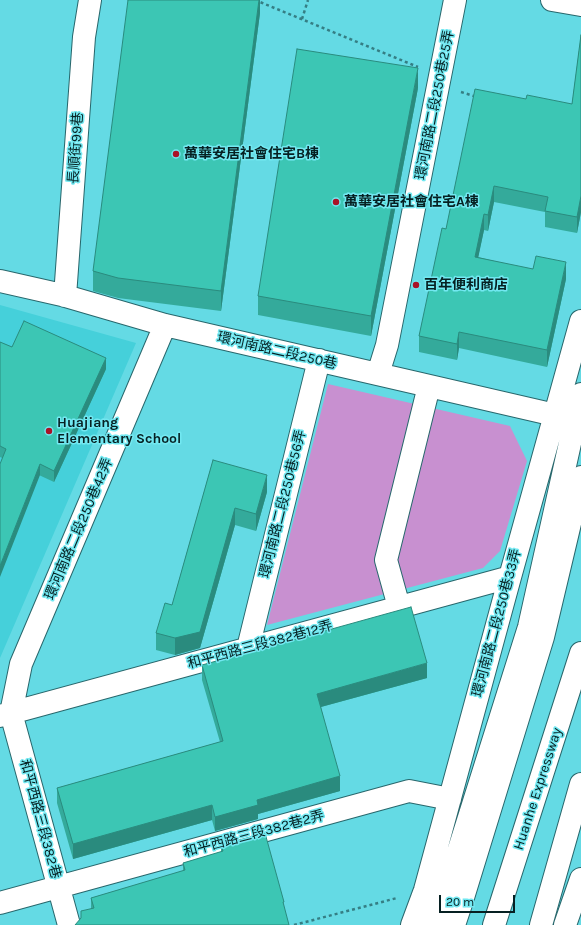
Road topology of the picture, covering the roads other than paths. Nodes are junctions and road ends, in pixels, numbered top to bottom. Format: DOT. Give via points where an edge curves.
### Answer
graph roads {
  1 [pos="90,0"];
  2 [pos="455,0"];
  3 [pos="552,0"];
  4 [pos="581,6"];
  5 [pos="0,281"];
  6 [pos="65,296"];
  7 [pos="581,321"];
  8 [pos="165,325"];
  9 [pos="319,360"];
  10 [pos="378,374"];
  11 [pos="429,386"];
  12 [pos="581,394"];
  13 [pos="555,415"];
  14 [pos="581,476"];
  15 [pos="510,577"];
  16 [pos="399,607"];
  17 [pos="248,648"];
  18 [pos="581,653"];
  19 [pos="6,714"];
  20 [pos="581,784"];
  21 [pos="450,798"];
  22 [pos="581,879"];
  23 [pos="58,887"];
  24 [pos="443,898"];
  25 [pos="0,903"];
  26 [pos="69,925"];
  27 [pos="412,925"];
  28 [pos="432,925"];
  29 [pos="454,925"];
  30 [pos="494,925"];
  31 [pos="541,925"];
  32 [pos="565,925"];
  1 -- 6 [label="main road, 長順街99巷" via="84,37"];
  2 -- 10 [label="main road, 環河南路二段250巷25弄" via="387,345"];
  3 -- 4 [label="main road"];
  5 -- 6 [label="main road, 環河南路二段250巷"];
  6 -- 8 [label="main road, 環河南路二段250巷"];
  7 -- 13 [label="main road, 環河南路二段250巷33弄"];
  8 -- 9 [label="main road, 環河南路二段250巷"];
  8 -- 19 [label="main road, 環河南路二段250巷42弄" via="21,664"];
  9 -- 10 [label="main road, 環河南路二段250巷"];
  9 -- 17 [label="main road, 環河南路二段250巷56弄"];
  10 -- 11 [label="main road, 環河南路二段250巷"];
  11 -- 13 [label="main road, 環河南路二段250巷"];
  11 -- 16 [label="main road" via="386,560"];
  12 -- 24 [label="main road" via="529,627"];
  13 -- 15 [label="main road, 環河南路二段250巷33弄"];
  14 -- 24 [label="main road" via="543,637"];
  15 -- 16 [label="main road, 和平西路三段382巷12弄"];
  15 -- 21 [label="main road, 環河南路二段250巷33弄"];
  16 -- 17 [label="main road, 和平西路三段382巷12弄"];
  17 -- 19 [label="main road, 和平西路三段382巷12弄"];
  18 -- 30 [label="main road, Huanhe Expressway"];
  19 -- 23 [label="main road, 和平西路三段382巷"];
  20 -- 31 [label="main road"];
  21 -- 23 [label="main road, 和平西路三段382巷2弄" via="409,791"];
  21 -- 24 [label="main road, 環河南路二段250巷33弄"];
  22 -- 32 [label="main road"];
  23 -- 25 [label="main road, 和平西路三段382巷2弄"];
  23 -- 26 [label="main road, 和平西路三段382巷"];
  24 -- 27 [label="main road, 環河南路二段250巷33弄"];
  24 -- 28 [label="main road"];
  24 -- 29 [label="main road"];
}
